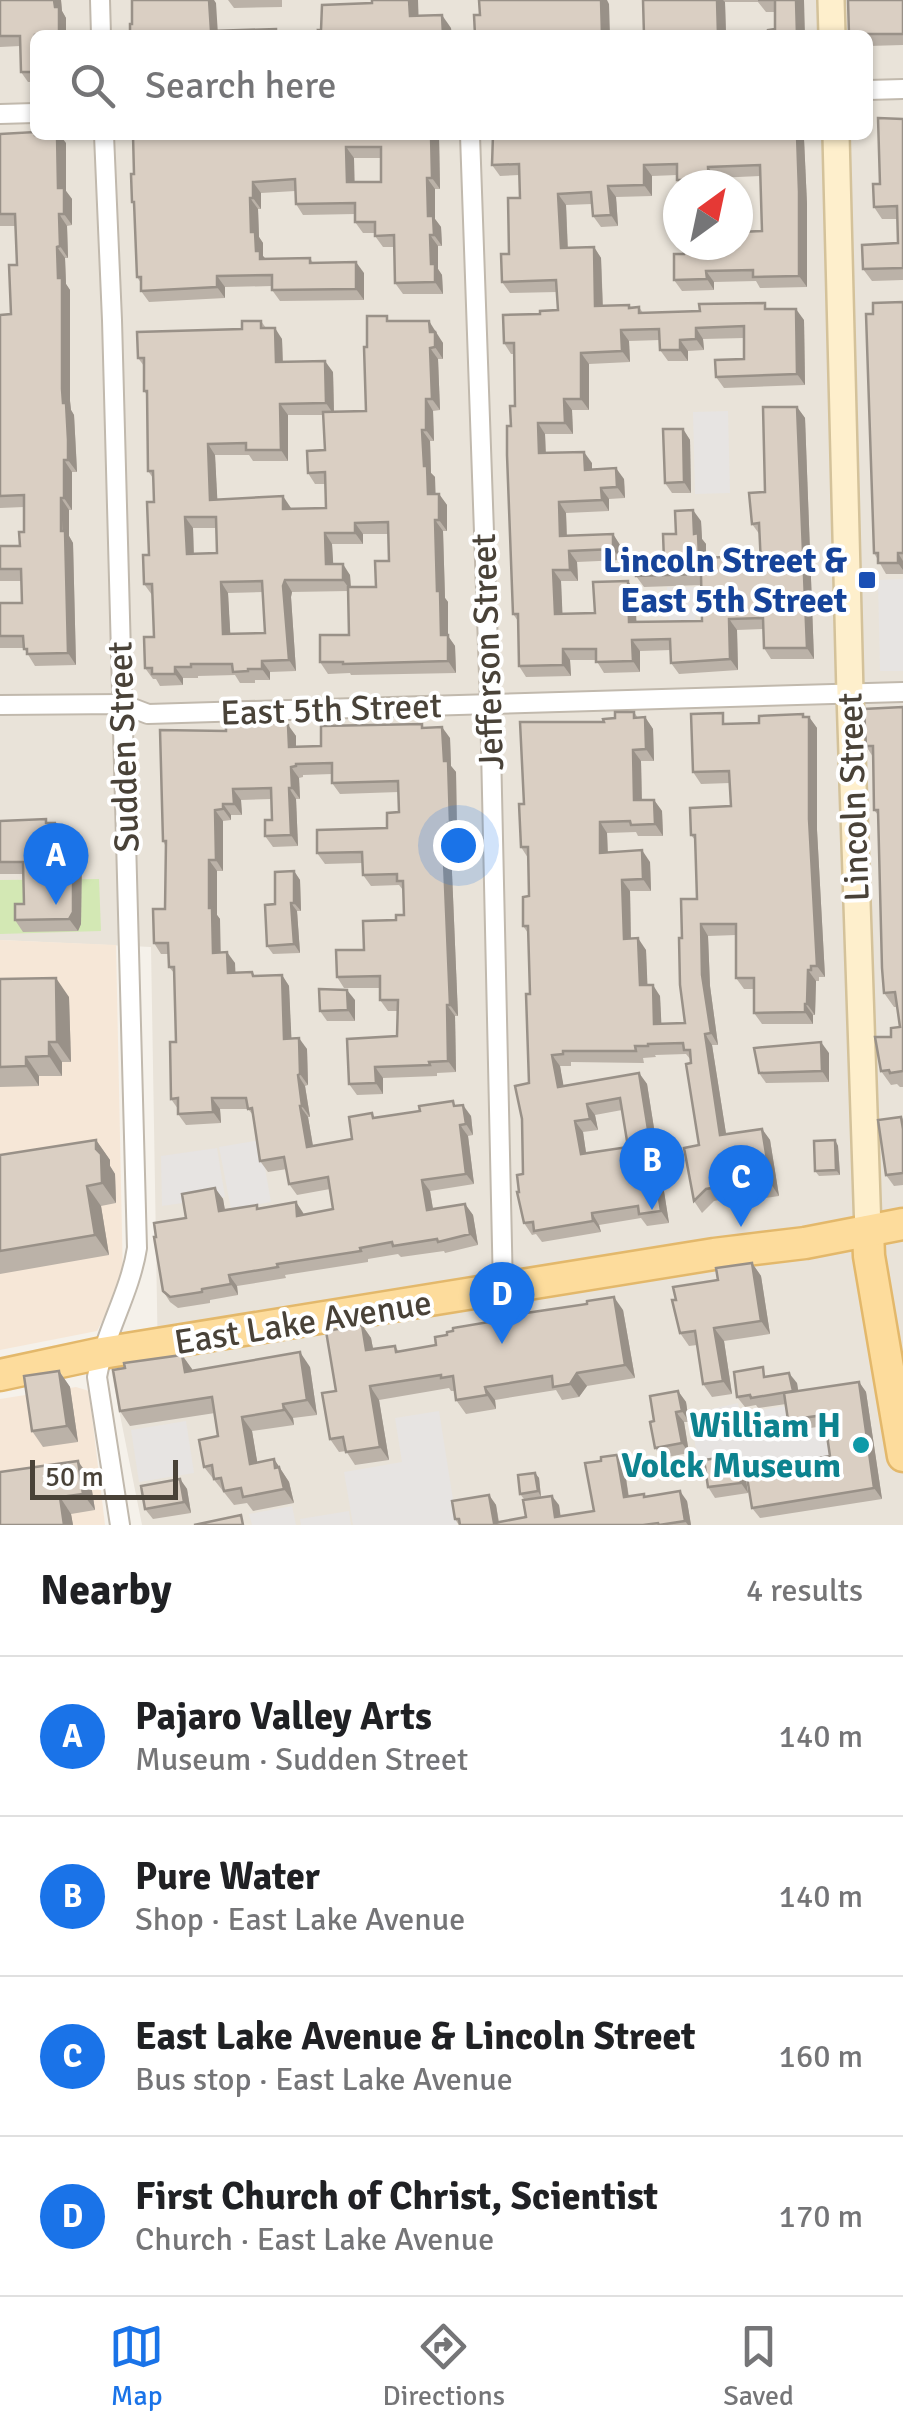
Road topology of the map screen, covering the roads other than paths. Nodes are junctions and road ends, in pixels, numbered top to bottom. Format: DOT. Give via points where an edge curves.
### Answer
graph roads {
  1 [pos="100,0"];
  2 [pos="831,0"];
  3 [pos="101,30"];
  4 [pos="832,30"];
  5 [pos="903,89"];
  6 [pos="873,90"];
  7 [pos="30,113"];
  8 [pos="0,114"];
  9 [pos="104,140"];
  10 [pos="470,140"];
  11 [pos="836,140"];
  12 [pos="903,692"];
  13 [pos="850,694"];
  14 [pos="122,704"];
  15 [pos="490,704"];
  16 [pos="0,705"];
  17 [pos="903,1224"];
  18 [pos="868,1230"];
  19 [pos="503,1290"];
  20 [pos="102,1353"];
  21 [pos="0,1375"];
  22 [pos="903,1456"];
  23 [pos="120,1525"];
  1 -- 3 [label="street"];
  2 -- 4 [label="street"];
  5 -- 6 [label="street"];
  7 -- 8 [label="street"];
  9 -- 14 [label="street, Sudden Street"];
  10 -- 15 [label="street, Jefferson Street"];
  11 -- 13 [label="street, Lincoln Street"];
  12 -- 13 [label="street, East 5th Street"];
  13 -- 15 [label="street, East 5th Street"];
  13 -- 18 [label="street, Lincoln Street"];
  14 -- 15 [label="street, East 5th Street" via="148,714"];
  14 -- 16 [label="street, East 5th Street"];
  14 -- 20 [label="street, Sudden Street" via="137,1248"];
  15 -- 19 [label="street, Jefferson Street"];
  17 -- 18 [label="main road, East Lake Avenue"];
  18 -- 19 [label="main road, East Lake Avenue"];
  18 -- 22 [label="main road, Lincoln Street"];
  19 -- 20 [label="main road, East Lake Avenue"];
  20 -- 21 [label="main road, East Lake Avenue"];
  20 -- 23 [label="street, Sudden Street" via="97,1377"];
}
